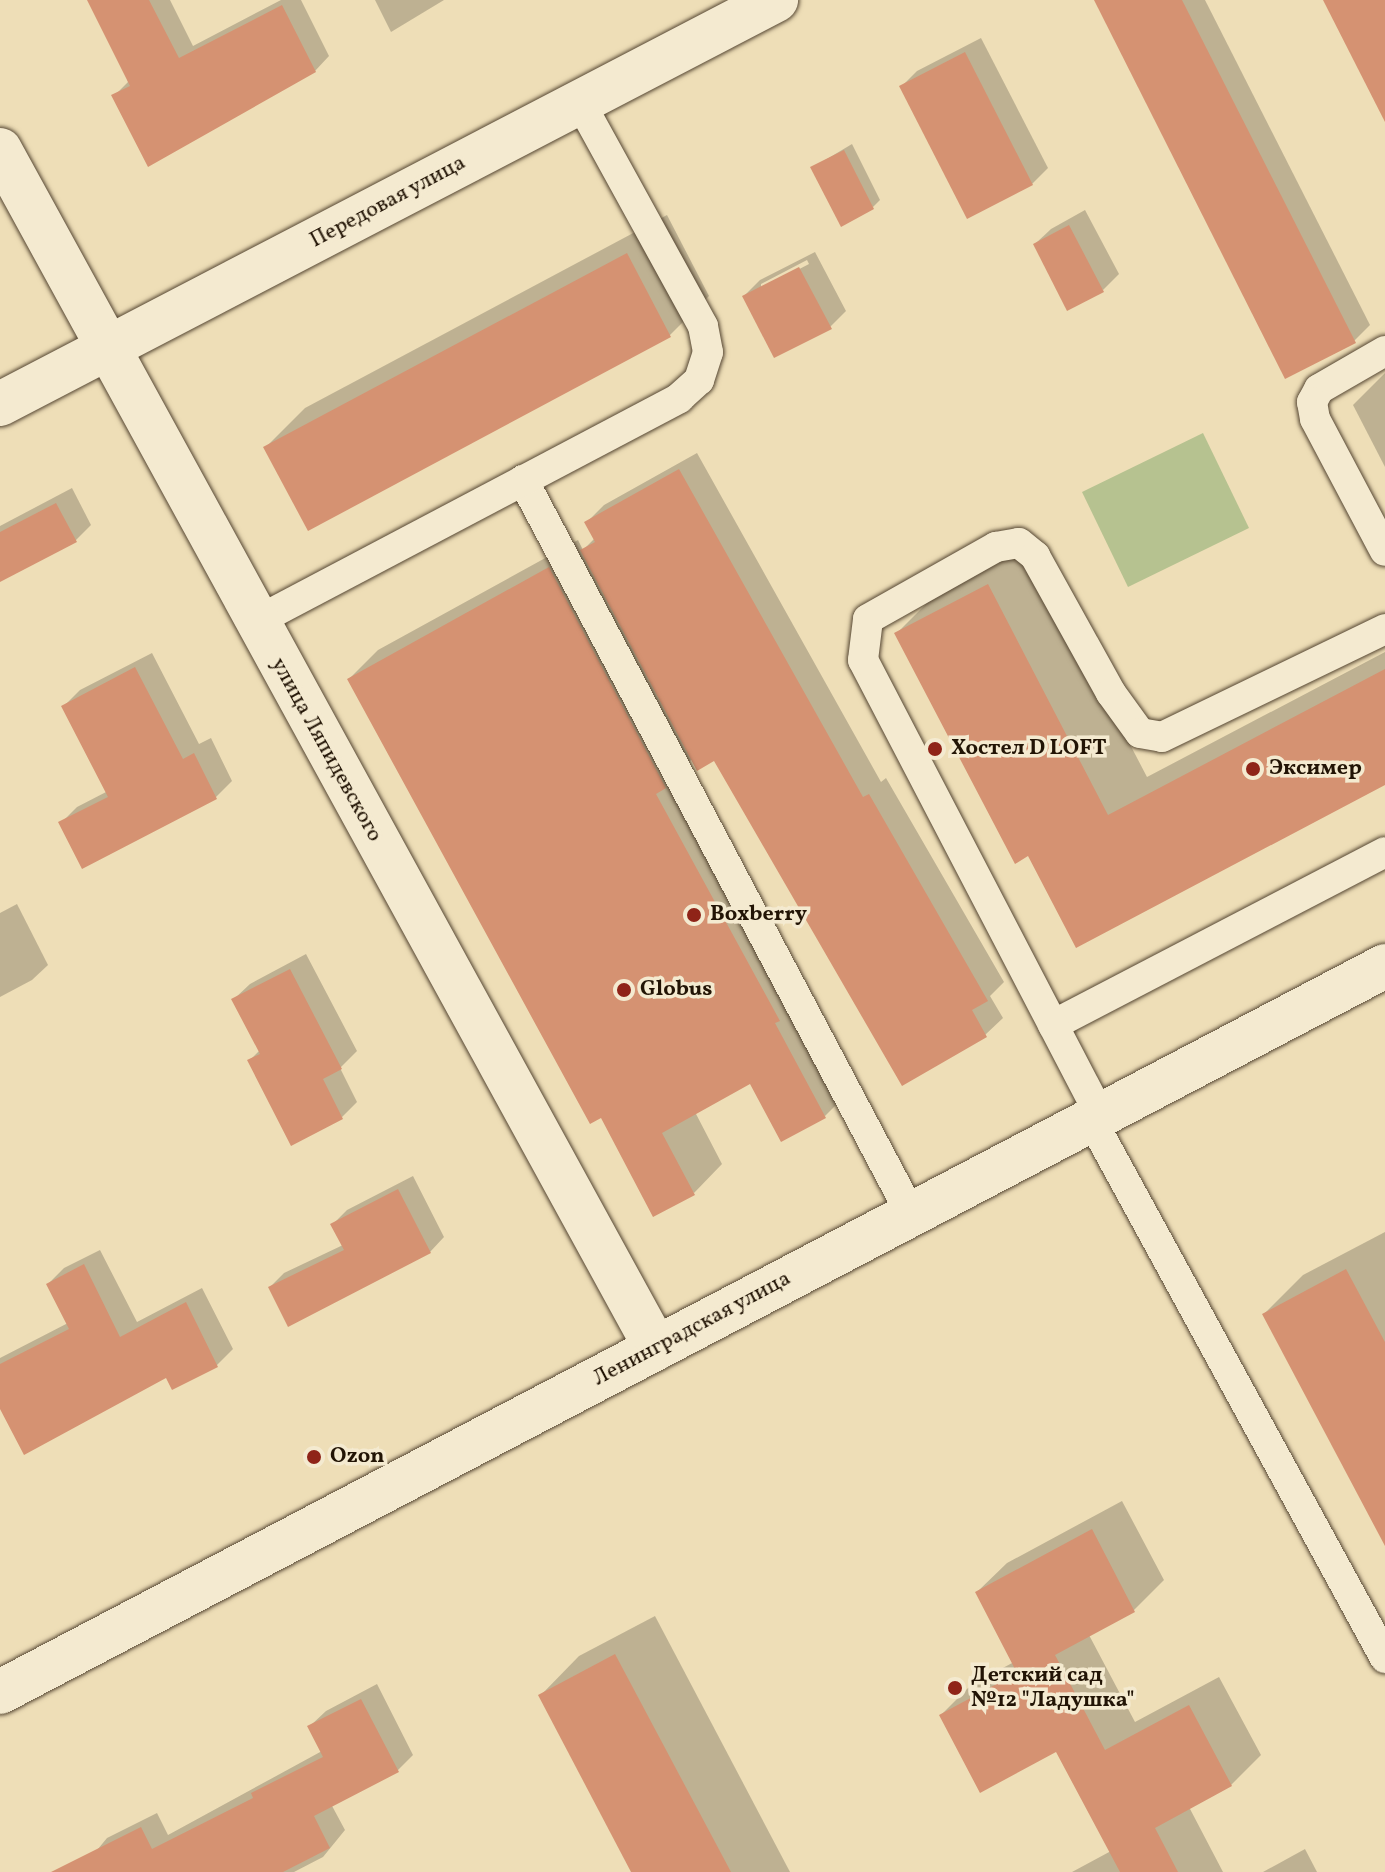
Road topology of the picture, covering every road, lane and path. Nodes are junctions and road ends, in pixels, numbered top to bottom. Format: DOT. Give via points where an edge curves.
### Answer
graph roads {
  1 [pos="776,0"];
  2 [pos="580,102"];
  3 [pos="0,150"];
  4 [pos="105,349"];
  5 [pos="1385,351"];
  6 [pos="0,404"];
  7 [pos="523,480"];
  8 [pos="1385,551"];
  9 [pos="255,622"];
  10 [pos="1385,629"];
  11 [pos="1385,852"];
  12 [pos="1383,972"];
  13 [pos="1053,1025"];
  14 [pos="1096,1117"];
  15 [pos="911,1214"];
  16 [pos="656,1348"];
  17 [pos="1385,1658"];
  18 [pos="0,1692"];
  1 -- 2 [label="street, Передовая улица"];
  2 -- 4 [label="street, Передовая улица"];
  2 -- 7 [label="lane" via="703,326 708,352 699,380 679,398"];
  3 -- 4 [label="street, улица Ляпидевского"];
  4 -- 6 [label="street, Передовая улица"];
  4 -- 9 [label="street, улица Ляпидевского"];
  5 -- 8 [label="lane" via="1319,389 1312,402 1315,419"];
  7 -- 9 [label="lane"];
  7 -- 15 [label="lane"];
  9 -- 16 [label="street, улица Ляпидевского"];
  10 -- 13 [label="lane" via="1162,737 1140,733 1132,723 1035,556 1019,543 996,547 868,619 863,660"];
  11 -- 13 [label="lane"];
  12 -- 14 [label="street, Ленинградская улица"];
  13 -- 14 [label="lane"];
  14 -- 15 [label="street, Ленинградская улица"];
  14 -- 17 [label="lane"];
  15 -- 16 [label="street, Ленинградская улица"];
  16 -- 18 [label="street, Ленинградская улица"];
}
